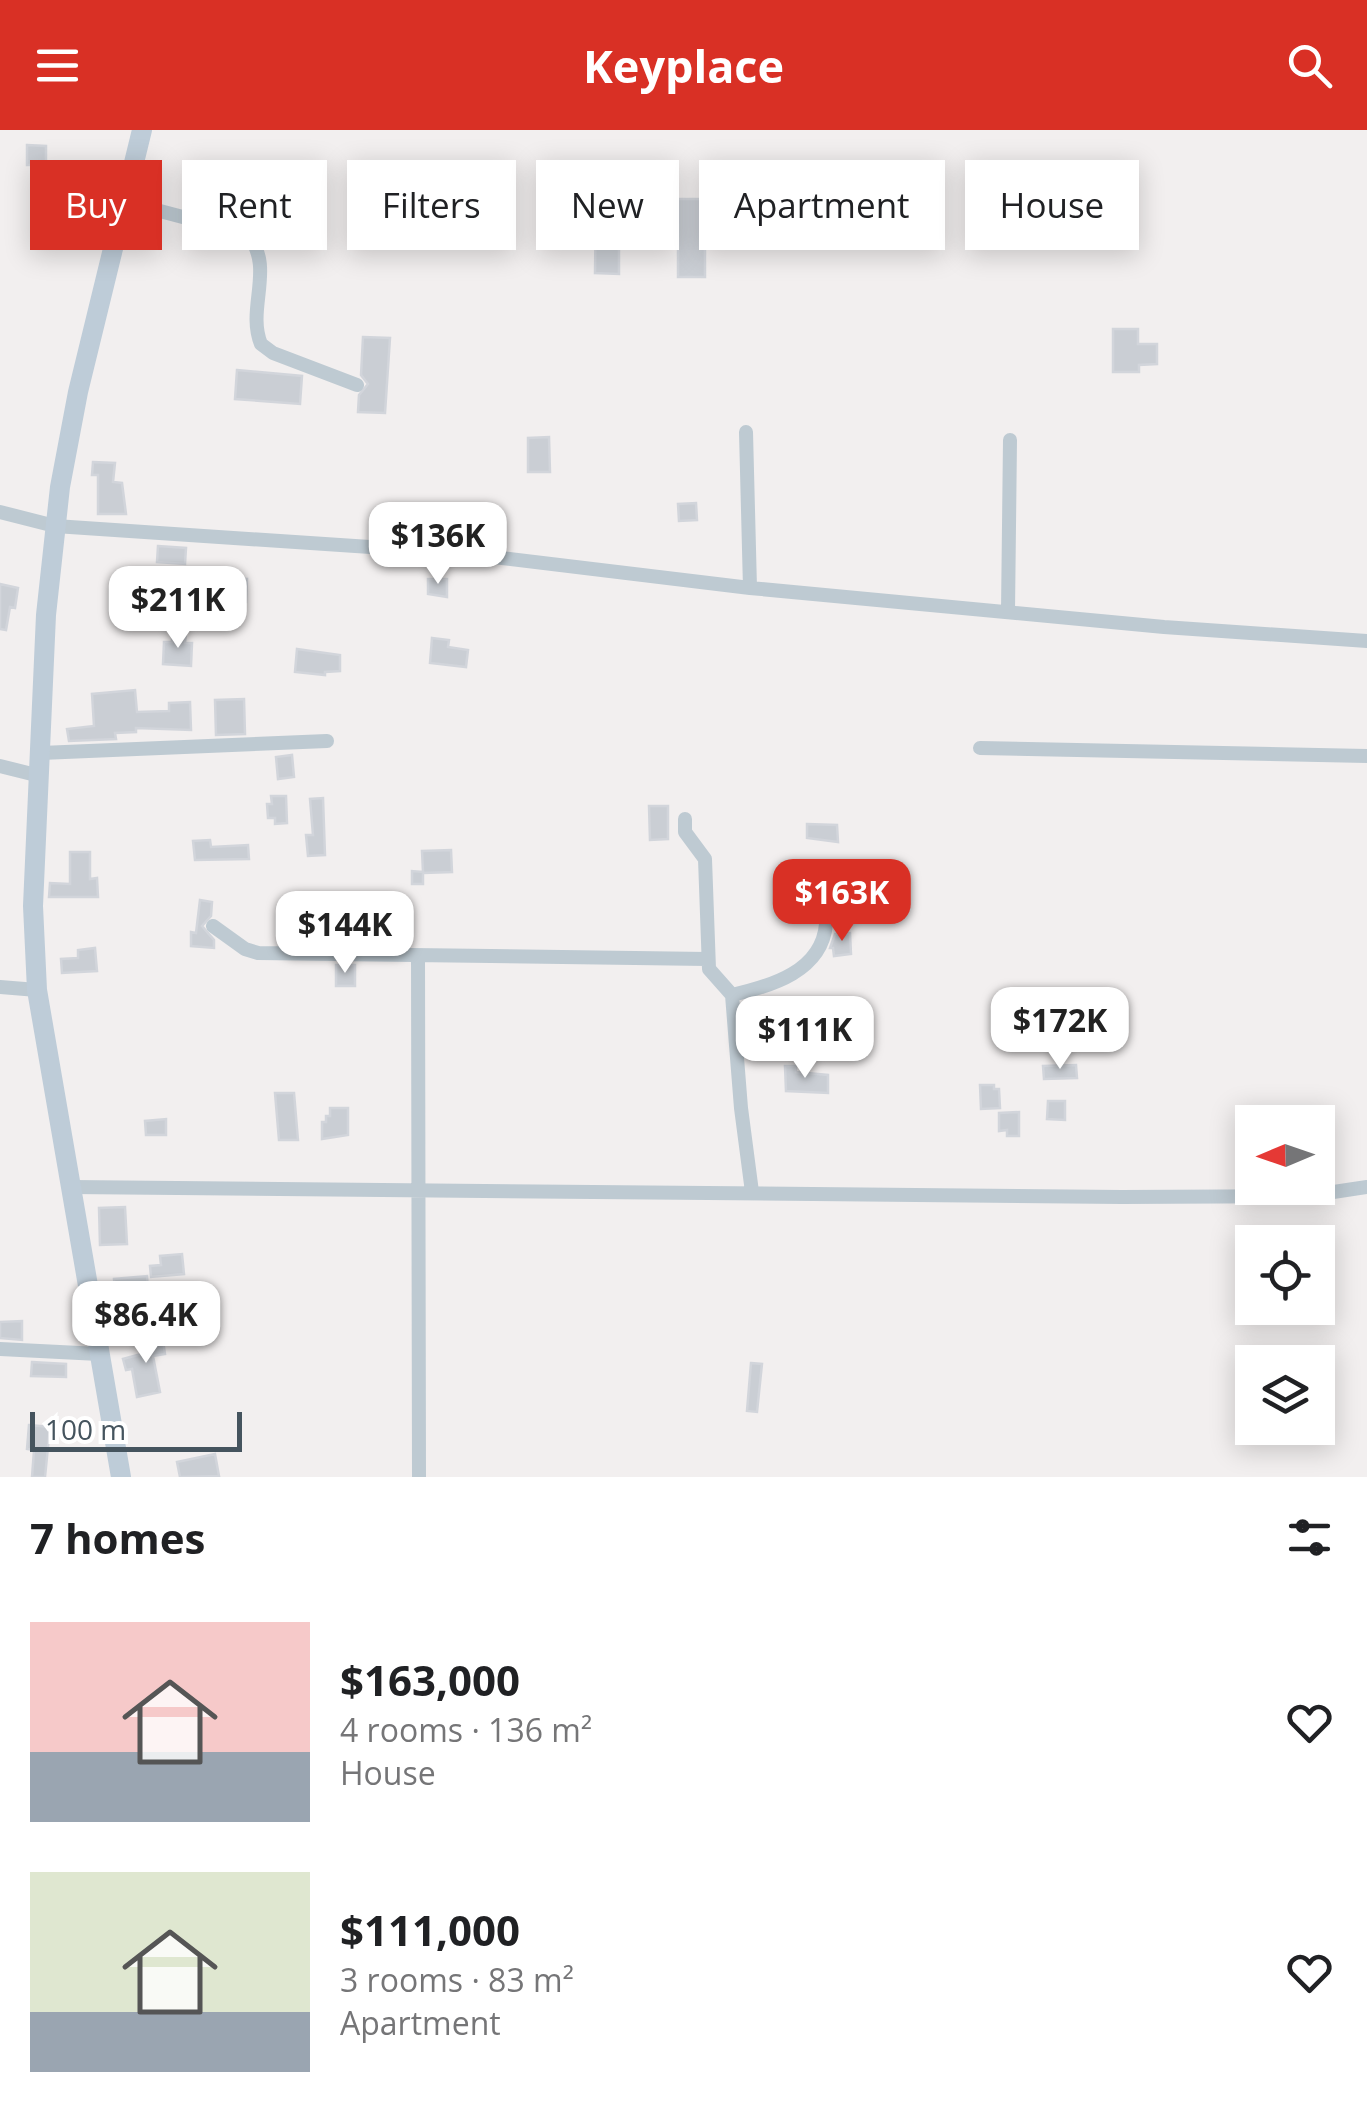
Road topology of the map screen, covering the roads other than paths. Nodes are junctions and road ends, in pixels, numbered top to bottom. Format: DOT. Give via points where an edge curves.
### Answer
graph roads {
  1 [pos="142,130"];
  2 [pos="135,160"];
  3 [pos="162,211"];
  4 [pos="114,250"];
  5 [pos="357,385"];
  6 [pos="746,432"];
  7 [pos="1010,440"];
  8 [pos="0,512"];
  9 [pos="55,526"];
  10 [pos="750,588"];
  11 [pos="1008,612"];
  12 [pos="1367,641"];
  13 [pos="327,741"];
  14 [pos="980,748"];
  15 [pos="40,753"];
  16 [pos="1367,756"];
  17 [pos="0,766"];
  18 [pos="40,776"];
  19 [pos="685,819"];
  20 [pos="826,924"];
  21 [pos="213,926"];
  22 [pos="418,956"];
  23 [pos="707,959"];
  24 [pos="0,987"];
  25 [pos="37,990"];
  26 [pos="732,995"];
  27 [pos="1367,1187"];
  28 [pos="71,1188"];
  29 [pos="417,1190"];
  30 [pos="752,1192"];
  31 [pos="0,1349"];
  32 [pos="99,1354"];
  33 [pos="121,1477"];
  34 [pos="419,1477"];
  1 -- 2 [label="street"];
  3 -- 5 [label="street" via="248,234 261,265 261,344"];
  4 -- 9 [label="street" via="78,392"];
  6 -- 10 [label="street"];
  7 -- 11 [label="street"];
  8 -- 9 [label="street"];
  9 -- 10 [label="street" via="475,554"];
  9 -- 15 [label="street"];
  10 -- 11 [label="street"];
  11 -- 12 [label="street"];
  13 -- 15 [label="street"];
  14 -- 16 [label="street"];
  15 -- 18 [label="street"];
  17 -- 18 [label="street"];
  18 -- 25 [label="street" via="33,906"];
  19 -- 23 [label="street" via="685,832 705,859"];
  20 -- 26 [label="street" via="807,965"];
  21 -- 22 [label="street" via="258,954"];
  22 -- 23 [label="street"];
  22 -- 29 [label="street"];
  23 -- 26 [label="street"];
  24 -- 25 [label="street"];
  25 -- 28 [label="street"];
  26 -- 30 [label="street"];
  27 -- 30 [label="street" via="1306,1196"];
  28 -- 29 [label="street"];
  28 -- 32 [label="street"];
  29 -- 30 [label="street"];
  29 -- 34 [label="street"];
  31 -- 32 [label="street"];
  32 -- 33 [label="street"];
}
